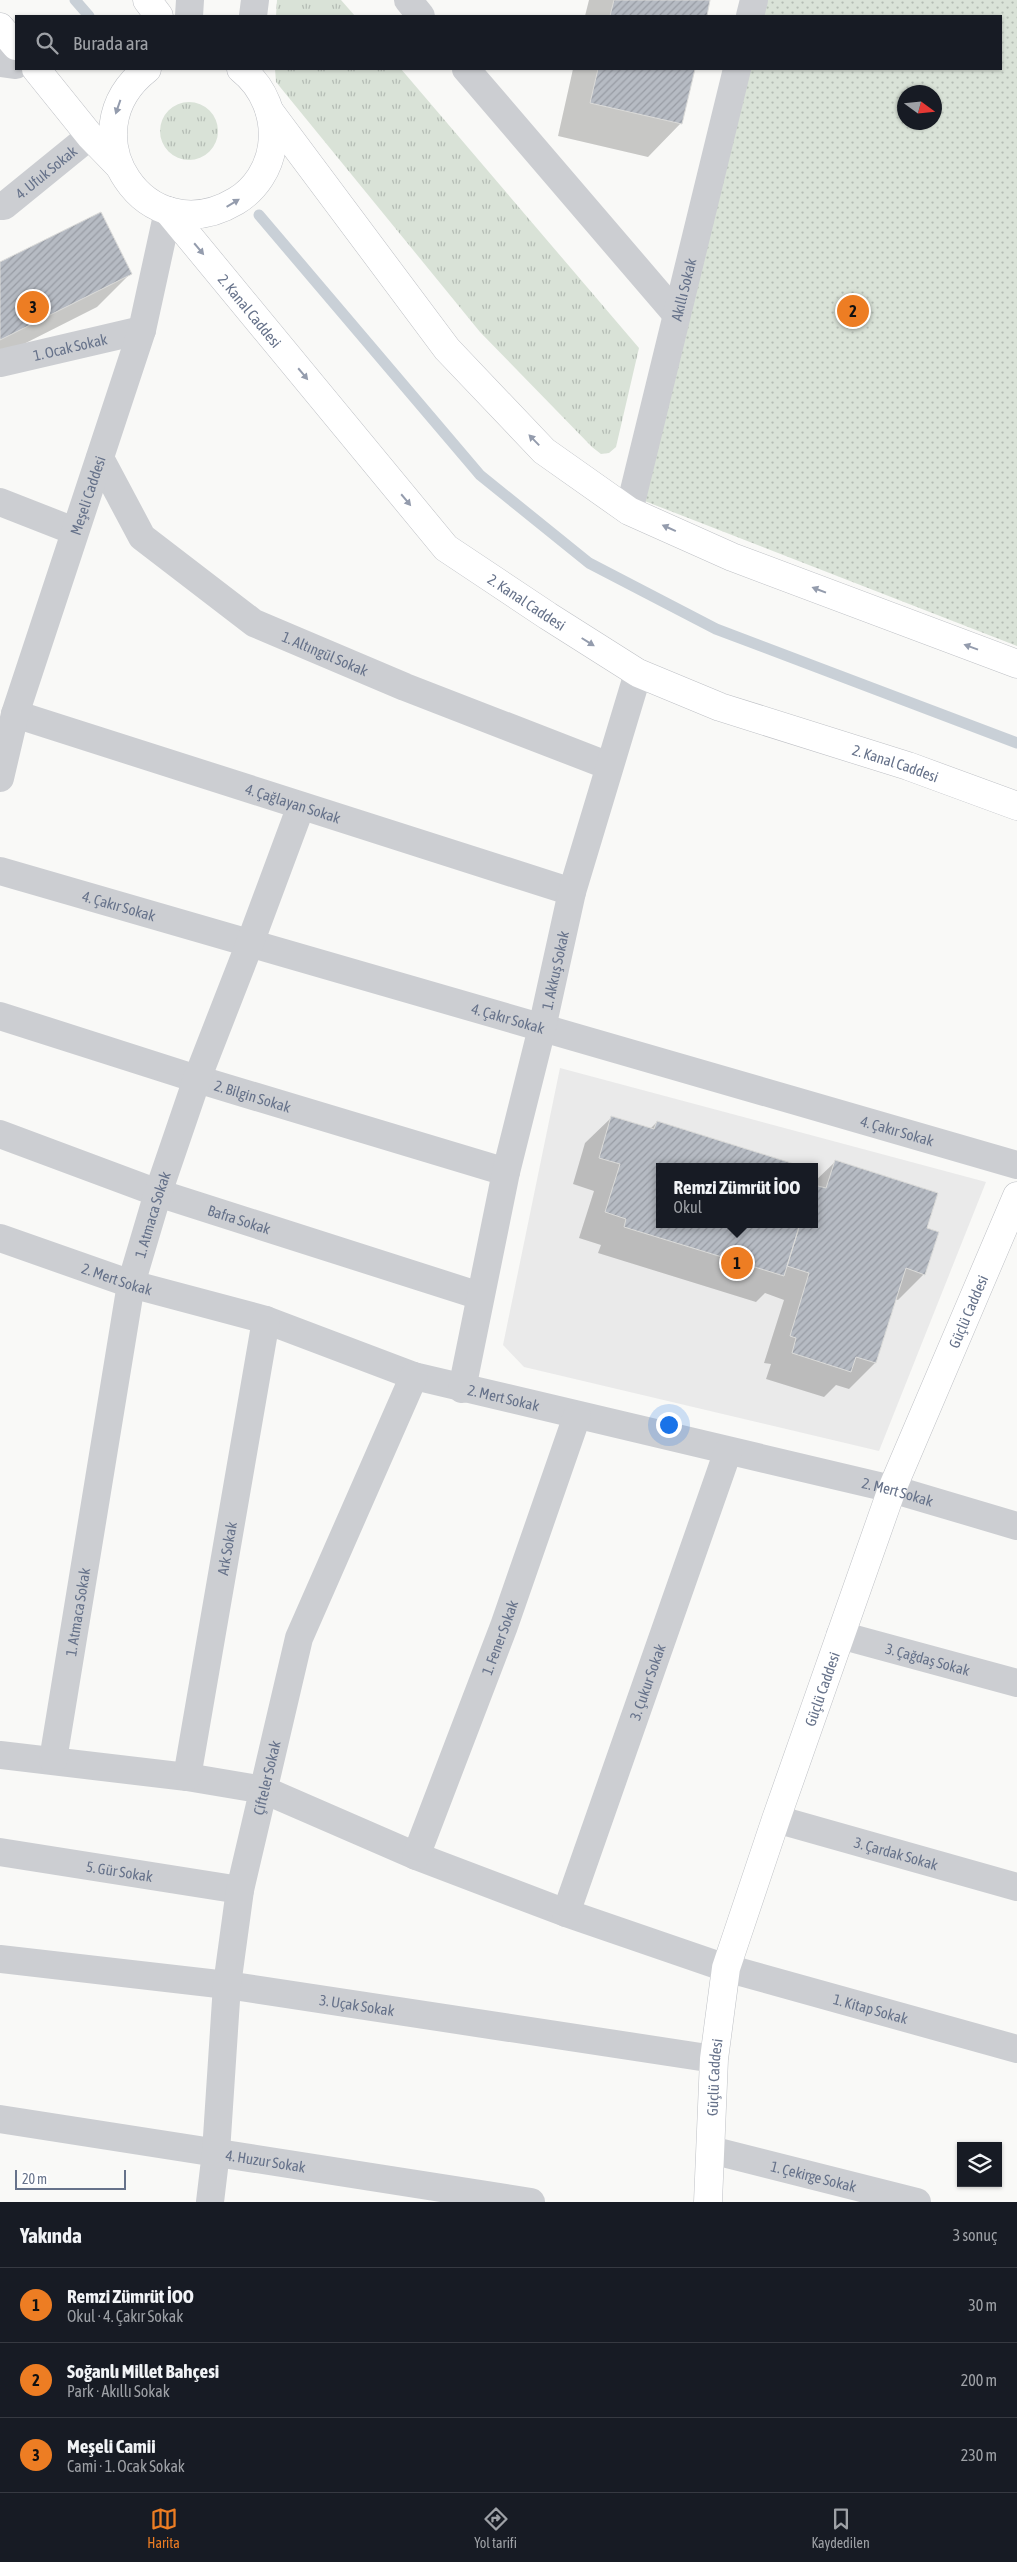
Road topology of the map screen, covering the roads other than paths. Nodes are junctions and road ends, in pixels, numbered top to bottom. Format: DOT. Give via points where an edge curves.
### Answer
graph roads {
  1 [pos="147,0"];
  2 [pos="190,0"];
  3 [pos="255,0"];
  4 [pos="408,0"];
  5 [pos="754,0"];
  6 [pos="157,15"];
  7 [pos="189,15"];
  8 [pos="253,15"];
  9 [pos="421,15"];
  10 [pos="750,15"];
  11 [pos="0,27"];
  12 [pos="15,45"];
  13 [pos="0,63"];
  14 [pos="15,65"];
  15 [pos="37,70"];
  16 [pos="146,70"];
  17 [pos="467,70"];
  18 [pos="737,70"];
  19 [pos="250,74"];
  20 [pos="270,112"];
  21 [pos="90,136"];
  22 [pos="119,166"];
  23 [pos="0,206"];
  24 [pos="168,212"];
  25 [pos="676,314"];
  26 [pos="142,330"];
  27 [pos="0,363"];
  28 [pos="100,458"];
  29 [pos="0,502"];
  30 [pos="629,511"];
  31 [pos="74,531"];
  32 [pos="1017,664"];
  33 [pos="638,673"];
  34 [pos="15,714"];
  35 [pos="609,766"];
  36 [pos="0,778"];
  37 [pos="301,806"];
  38 [pos="1017,806"];
  39 [pos="0,871"];
  40 [pos="572,892"];
  41 [pos="250,943"];
  42 [pos="0,1016"];
  43 [pos="542,1028"];
  44 [pos="197,1078"];
  45 [pos="0,1134"];
  46 [pos="1017,1165"];
  47 [pos="506,1172"];
  48 [pos="158,1193"];
  49 [pos="1017,1196"];
  50 [pos="0,1238"];
  51 [pos="131,1284"];
  52 [pos="480,1296"];
  53 [pos="266,1320"];
  54 [pos="414,1376"];
  55 [pos="462,1389"];
  56 [pos="577,1416"];
  57 [pos="728,1451"];
  58 [pos="892,1489"];
  59 [pos="1017,1526"];
  60 [pos="840,1635"];
  61 [pos="1017,1683"];
  62 [pos="0,1755"];
  63 [pos="53,1760"];
  64 [pos="187,1776"];
  65 [pos="264,1790"];
  66 [pos="776,1819"];
  67 [pos="0,1852"];
  68 [pos="416,1856"];
  69 [pos="1017,1887"];
  70 [pos="240,1890"];
  71 [pos="566,1913"];
  72 [pos="0,1959"];
  73 [pos="726,1968"];
  74 [pos="227,1985"];
  75 [pos="1017,2049"];
  76 [pos="714,2059"];
  77 [pos="0,2118"];
  78 [pos="711,2150"];
  79 [pos="216,2152"];
  80 [pos="210,2202"];
  81 [pos="531,2202"];
  82 [pos="708,2202"];
  83 [pos="917,2202"];
  1 -- 6 [label="main road"];
  2 -- 7 [label="street"];
  3 -- 8 [label="street"];
  4 -- 9 [label="street"];
  5 -- 10 [label="street"];
  11 -- 12 [label="main road"];
  13 -- 14 [label="street"];
  15 -- 21 [label="main road"];
  16 -- 22 [label="main road, one-way" via="133,80 118,104 112,131"];
  17 -- 25 [label="street"];
  18 -- 25 [label="street, Akıllı Sokak"];
  19 -- 20 [label="main road"];
  24 -- 20 [label="main road, one-way" via="200,215 224,209 245,196 261,178 271,155 274,131"];
  30 -- 20 [label="main road, one-way" via="544,451 447,349"];
  21 -- 22 [label="main road"];
  21 -- 23 [label="street, 4. Ufuk Sokak"];
  22 -- 24 [label="main road" via="128,183 140,195"];
  24 -- 26 [label="street, Meşeli Caddesi"];
  24 -- 33 [label="main road, 2. Kanal Caddesi, one-way" via="446,548"];
  25 -- 30 [label="street, Akıllı Sokak"];
  26 -- 27 [label="street, 1. Ocak Sokak"];
  26 -- 28 [label="street, Meşeli Caddesi"];
  28 -- 31 [label="street, Meşeli Caddesi"];
  28 -- 35 [label="street, 1. Altıngül Sokak" via="142,537 254,622 405,687"];
  29 -- 31 [label="street"];
  32 -- 30 [label="main road, one-way" via="732,557"];
  31 -- 34 [label="street, Meşeli Caddesi"];
  33 -- 35 [label="street, 1. Akkuş Sokak"];
  33 -- 38 [label="main road, 2. Kanal Caddesi" via="720,706 908,766"];
  34 -- 36 [label="street, Meşeli Caddesi"];
  34 -- 37 [label="street, 4. Çağlayan Sokak"];
  35 -- 40 [label="street, 1. Akkuş Sokak"];
  37 -- 40 [label="street, 4. Çağlayan Sokak"];
  37 -- 41 [label="street, 1. Atmaca Sokak"];
  39 -- 41 [label="street, 4. Çakır Sokak"];
  40 -- 43 [label="street, 1. Akkuş Sokak"];
  41 -- 43 [label="street, 4. Çakır Sokak"];
  41 -- 44 [label="street, 1. Atmaca Sokak"];
  42 -- 44 [label="street, 2. Bilgin Sokak"];
  43 -- 46 [label="street, 4. Çakır Sokak"];
  43 -- 47 [label="street, 1. Akkuş Sokak"];
  44 -- 47 [label="street, 2. Bilgin Sokak"];
  44 -- 48 [label="street, 1. Atmaca Sokak"];
  45 -- 48 [label="street, Bafra Sokak"];
  47 -- 52 [label="street, 1. Akkuş Sokak"];
  48 -- 51 [label="street, 1. Atmaca Sokak"];
  48 -- 52 [label="street, Bafra Sokak"];
  49 -- 58 [label="main road, Güçlü Caddesi"];
  50 -- 51 [label="street, 2. Mert Sokak"];
  51 -- 53 [label="street, 2. Mert Sokak"];
  51 -- 63 [label="street, 1. Atmaca Sokak"];
  52 -- 55 [label="street, 1. Akkuş Sokak"];
  53 -- 54 [label="street, 2. Mert Sokak"];
  53 -- 64 [label="street, Ark Sokak"];
  54 -- 55 [label="street, 2. Mert Sokak"];
  54 -- 65 [label="street, Çifteler Sokak" via="299,1638"];
  55 -- 56 [label="street, 2. Mert Sokak"];
  56 -- 57 [label="street, 2. Mert Sokak"];
  56 -- 68 [label="street, 1. Fener Sokak" via="504,1626"];
  57 -- 58 [label="street, 2. Mert Sokak"];
  57 -- 71 [label="street, 3. Çukur Sokak"];
  58 -- 59 [label="street, 2. Mert Sokak"];
  58 -- 60 [label="main road, Güçlü Caddesi"];
  60 -- 61 [label="street, 3. Çağdaş Sokak"];
  60 -- 66 [label="main road, Güçlü Caddesi"];
  62 -- 63 [label="street, 1. Kitap Sokak"];
  63 -- 64 [label="street, 1. Kitap Sokak"];
  64 -- 65 [label="street, 1. Kitap Sokak"];
  65 -- 68 [label="street, 1. Kitap Sokak"];
  65 -- 70 [label="street, Çifteler Sokak"];
  66 -- 69 [label="street, 3. Çardak Sokak"];
  66 -- 73 [label="main road, Güçlü Caddesi"];
  67 -- 70 [label="street, 5. Gür Sokak"];
  68 -- 71 [label="street, 1. Kitap Sokak"];
  70 -- 74 [label="street, Çifteler Sokak"];
  71 -- 73 [label="street, 1. Kitap Sokak"];
  72 -- 74 [label="street, 3. Uçak Sokak"];
  73 -- 75 [label="street, 1. Kitap Sokak"];
  73 -- 76 [label="main road, Güçlü Caddesi"];
  74 -- 76 [label="street, 3. Uçak Sokak"];
  74 -- 79 [label="street, Çifteler Sokak"];
  76 -- 78 [label="main road, Güçlü Caddesi"];
  77 -- 79 [label="street, 4. Huzur Sokak"];
  78 -- 82 [label="main road, Güçlü Caddesi"];
  78 -- 83 [label="street, 1. Çekirge Sokak"];
  79 -- 80 [label="street, Çifteler Sokak"];
  79 -- 81 [label="street, 4. Huzur Sokak"];
}
